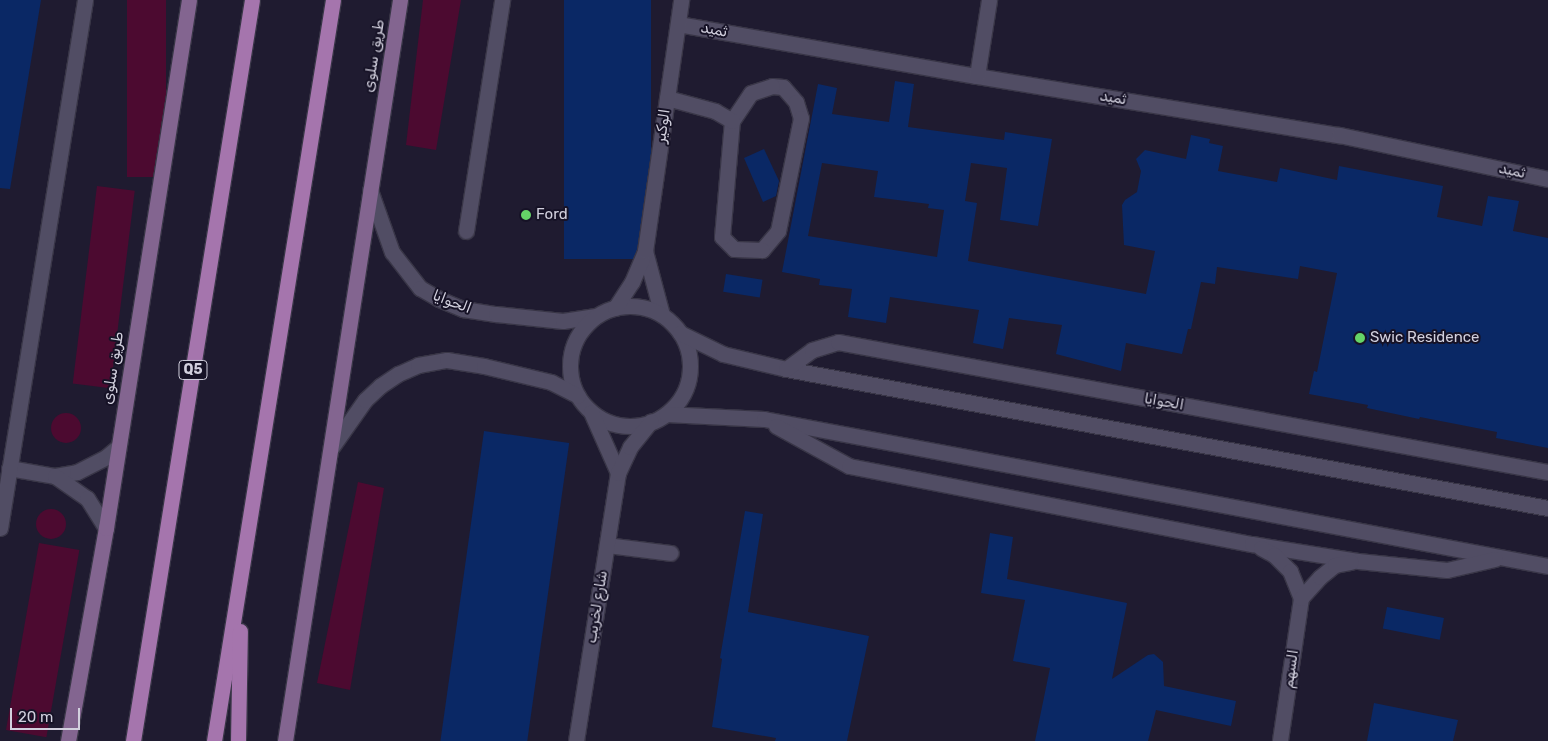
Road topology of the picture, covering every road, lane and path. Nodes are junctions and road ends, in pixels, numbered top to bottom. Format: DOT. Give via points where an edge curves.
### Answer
graph roads {
  1 [pos="84,0"];
  2 [pos="190,0"];
  3 [pos="252,0"];
  4 [pos="333,0"];
  5 [pos="400,0"];
  6 [pos="502,0"];
  7 [pos="682,0"];
  8 [pos="989,0"];
  9 [pos="678,24"];
  10 [pos="976,76"];
  11 [pos="667,98"];
  12 [pos="732,122"];
  13 [pos="1548,179"];
  14 [pos="370,190"];
  15 [pos="466,231"];
  16 [pos="645,251"];
  17 [pos="614,308"];
  18 [pos="662,315"];
  19 [pos="596,316"];
  20 [pos="680,332"];
  21 [pos="786,369"];
  22 [pos="578,396"];
  23 [pos="591,412"];
  24 [pos="666,414"];
  25 [pos="764,419"];
  26 [pos="651,421"];
  27 [pos="118,447"];
  28 [pos="332,447"];
  29 [pos="9,468"];
  30 [pos="1548,472"];
  31 [pos="618,473"];
  32 [pos="55,476"];
  33 [pos="1548,508"];
  34 [pos="0,528"];
  35 [pos="106,528"];
  36 [pos="1252,544"];
  37 [pos="606,545"];
  38 [pos="671,553"];
  39 [pos="1500,558"];
  40 [pos="1358,561"];
  41 [pos="1548,566"];
  42 [pos="242,572"];
  43 [pos="1301,598"];
  44 [pos="68,741"];
  45 [pos="133,741"];
  46 [pos="214,741"];
  47 [pos="238,741"];
  48 [pos="285,741"];
  49 [pos="576,741"];
  50 [pos="1280,741"];
  1 -- 29 [label="street"];
  2 -- 27 [label="main road, طريق سلوى"];
  3 -- 45 [label="highway, Q5"];
  4 -- 42 [label="highway"];
  5 -- 14 [label="main road, طريق سلوى"];
  6 -- 15 [label="street"];
  7 -- 9 [label="street, الوكير"];
  8 -- 10 [label="street"];
  9 -- 10 [label="street, ثميد"];
  9 -- 11 [label="street, الوكير"];
  10 -- 13 [label="street, ثميد" via="1340,135"];
  11 -- 12 [label="street" via="715,111"];
  11 -- 16 [label="street, الوكير"];
  12 -- 12 [label="street" via="722,237 734,249 762,250 778,231 801,118 796,102 783,87 772,86 751,93"];
  14 -- 19 [label="street, الحوايا" via="392,252 420,288 438,299 463,309 496,314 563,321"];
  14 -- 28 [label="main road, طريق سلوى"];
  16 -- 17 [label="street, الوكير" via="632,282"];
  16 -- 18 [label="street, الوكير"];
  17 -- 18 [label="street" via="647,308"];
  17 -- 19 [label="street"];
  18 -- 20 [label="street"];
  19 -- 22 [label="street" via="580,332 572,352 571,374"];
  20 -- 21 [label="street" via="723,354"];
  20 -- 24 [label="street" via="688,354 689,376 680,397"];
  21 -- 30 [label="street, الحوايا" via="812,350 838,342"];
  21 -- 33 [label="street"];
  22 -- 23 [label="street"];
  22 -- 28 [label="street" via="551,382 484,366 447,360 418,365 398,374 365,400"];
  23 -- 26 [label="street" via="620,425"];
  23 -- 31 [label="street"];
  24 -- 25 [label="street"];
  24 -- 26 [label="street"];
  25 -- 36 [label="street" via="849,466"];
  25 -- 39 [label="street"];
  26 -- 31 [label="street, شارع لخريب" via="630,447"];
  27 -- 32 [label="street" via="94,465"];
  27 -- 35 [label="main road, طريق سلوى"];
  28 -- 48 [label="main road, طريق سلوى"];
  29 -- 32 [label="street"];
  29 -- 34 [label="street"];
  31 -- 37 [label="street, شارع لخريب"];
  32 -- 35 [label="street" via="87,498"];
  35 -- 44 [label="main road, طريق سلوى"];
  36 -- 40 [label="street"];
  36 -- 43 [label="street" via="1274,555 1290,571"];
  37 -- 38 [label="street"];
  37 -- 49 [label="street, شارع لخريب"];
  39 -- 40 [label="street" via="1447,570"];
  39 -- 41 [label="street"];
  40 -- 43 [label="street" via="1335,565"];
  42 -- 46 [label="highway"];
  42 -- 47 [label="highway"];
  43 -- 50 [label="street, السهم"];
}
